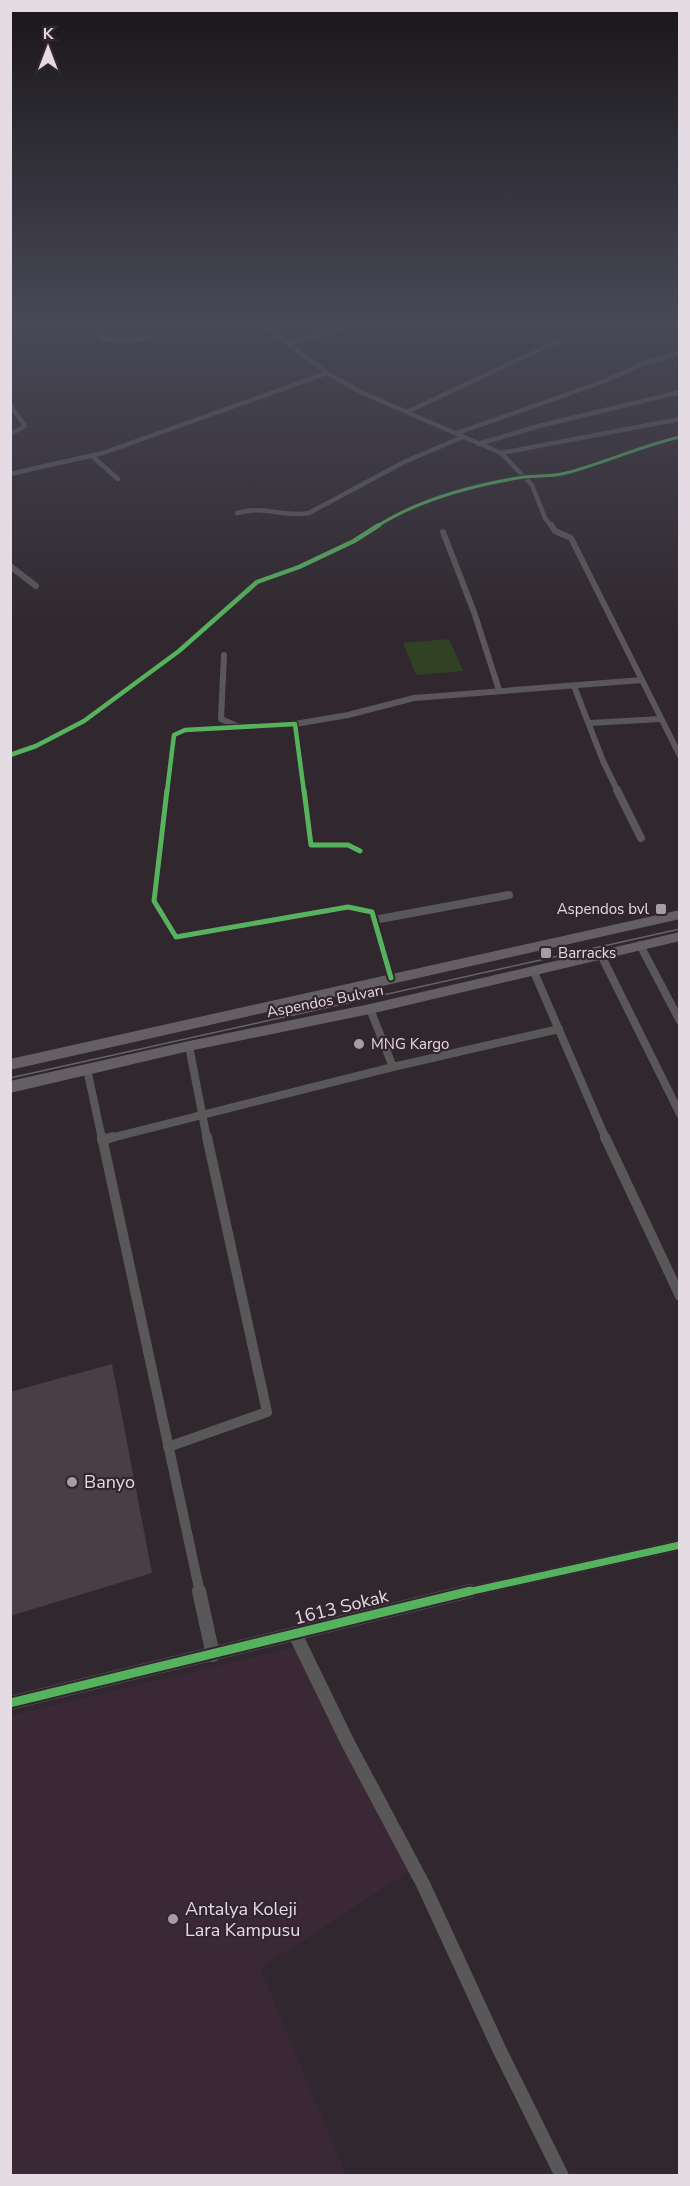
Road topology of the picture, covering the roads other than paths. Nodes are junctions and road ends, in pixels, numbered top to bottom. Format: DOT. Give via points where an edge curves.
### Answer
graph roads {
  1 [pos="25,426"];
  2 [pos="177,426"];
  3 [pos="440,426"];
  4 [pos="477,426"];
  5 [pos="538,426"];
  6 [pos="643,426"];
  7 [pos="457,433"];
  8 [pos="10,434"];
  9 [pos="463,437"];
  10 [pos="680,437"];
  11 [pos="478,444"];
  12 [pos="501,453"];
  13 [pos="92,456"];
  14 [pos="10,474"];
  15 [pos="525,477"];
  16 [pos="118,479"];
  17 [pos="237,513"];
  18 [pos="443,532"];
  19 [pos="10,566"];
  20 [pos="36,586"];
  21 [pos="224,655"];
  22 [pos="642,680"];
  23 [pos="574,686"];
  24 [pos="499,690"];
  25 [pos="661,719"];
  26 [pos="589,723"];
  27 [pos="295,724"];
  28 [pos="239,727"];
  29 [pos="10,755"];
  30 [pos="680,756"];
  31 [pos="641,838"];
  32 [pos="360,851"];
  33 [pos="509,895"];
  34 [pos="680,914"];
  35 [pos="374,920"];
  36 [pos="680,936"];
  37 [pos="640,945"];
  38 [pos="601,955"];
  39 [pos="534,972"];
  40 [pos="391,978"];
  41 [pos="370,1009"];
  42 [pos="680,1021"];
  43 [pos="559,1029"];
  44 [pos="189,1046"];
  45 [pos="10,1065"];
  46 [pos="393,1067"];
  47 [pos="87,1069"];
  48 [pos="10,1087"];
  49 [pos="680,1114"];
  50 [pos="204,1116"];
  51 [pos="102,1140"];
  52 [pos="680,1296"];
  53 [pos="168,1447"];
  54 [pos="680,1545"];
  55 [pos="295,1634"];
  56 [pos="213,1655"];
  57 [pos="10,1704"];
  58 [pos="562,2175"];
  1 -- 8 [label="street"];
  2 -- 13 [label="street"];
  3 -- 7 [label="street"];
  4 -- 7 [label="street"];
  5 -- 11 [label="street"];
  6 -- 12 [label="street"];
  7 -- 9 [label="street"];
  9 -- 11 [label="street"];
  9 -- 17 [label="street" via="404,462 309,513 294,515 263,506"];
  10 -- 15 [label="street" via="652,442 564,474"];
  11 -- 12 [label="street"];
  12 -- 15 [label="street"];
  13 -- 14 [label="street"];
  13 -- 16 [label="street"];
  15 -- 22 [label="street" via="545,518 555,531 571,538"];
  15 -- 29 [label="street" via="437,498 390,518 299,567 257,582 179,651 84,720 36,747"];
  18 -- 24 [label="street"];
  19 -- 20 [label="street"];
  21 -- 28 [label="street" via="221,719"];
  22 -- 23 [label="street"];
  22 -- 25 [label="street"];
  23 -- 24 [label="street"];
  23 -- 26 [label="street"];
  24 -- 27 [label="street" via="414,698"];
  25 -- 26 [label="street"];
  25 -- 30 [label="street"];
  26 -- 31 [label="street"];
  27 -- 28 [label="street"];
  27 -- 32 [label="street" via="311,844 348,845"];
  28 -- 35 [label="street" via="185,730 174,735 154,901 177,937 348,907 372,912"];
  33 -- 35 [label="street"];
  34 -- 40 [label="main road, Aspendos Bulvarı"];
  35 -- 40 [label="street"];
  36 -- 37 [label="main road, Aspendos Bulvarı"];
  37 -- 38 [label="main road, Aspendos Bulvarı"];
  37 -- 42 [label="street"];
  38 -- 39 [label="main road, Aspendos Bulvarı"];
  38 -- 49 [label="street"];
  39 -- 41 [label="main road, Aspendos Bulvarı"];
  39 -- 43 [label="street"];
  40 -- 45 [label="main road, Aspendos Bulvarı"];
  41 -- 44 [label="main road, Aspendos Bulvarı"];
  41 -- 46 [label="street"];
  43 -- 46 [label="street"];
  43 -- 52 [label="street"];
  44 -- 47 [label="main road, Aspendos Bulvarı"];
  44 -- 50 [label="street"];
  46 -- 50 [label="street"];
  47 -- 48 [label="main road, Aspendos Bulvarı"];
  47 -- 51 [label="street"];
  50 -- 51 [label="street"];
  50 -- 53 [label="street" via="267,1412"];
  51 -- 53 [label="street"];
  53 -- 56 [label="street"];
  54 -- 55 [label="street, 1613 Sokak" via="388,1609"];
  55 -- 56 [label="street, 1613 Sokak"];
  55 -- 58 [label="street" via="423,1884"];
  56 -- 57 [label="street, 1613 Sokak"];
}
